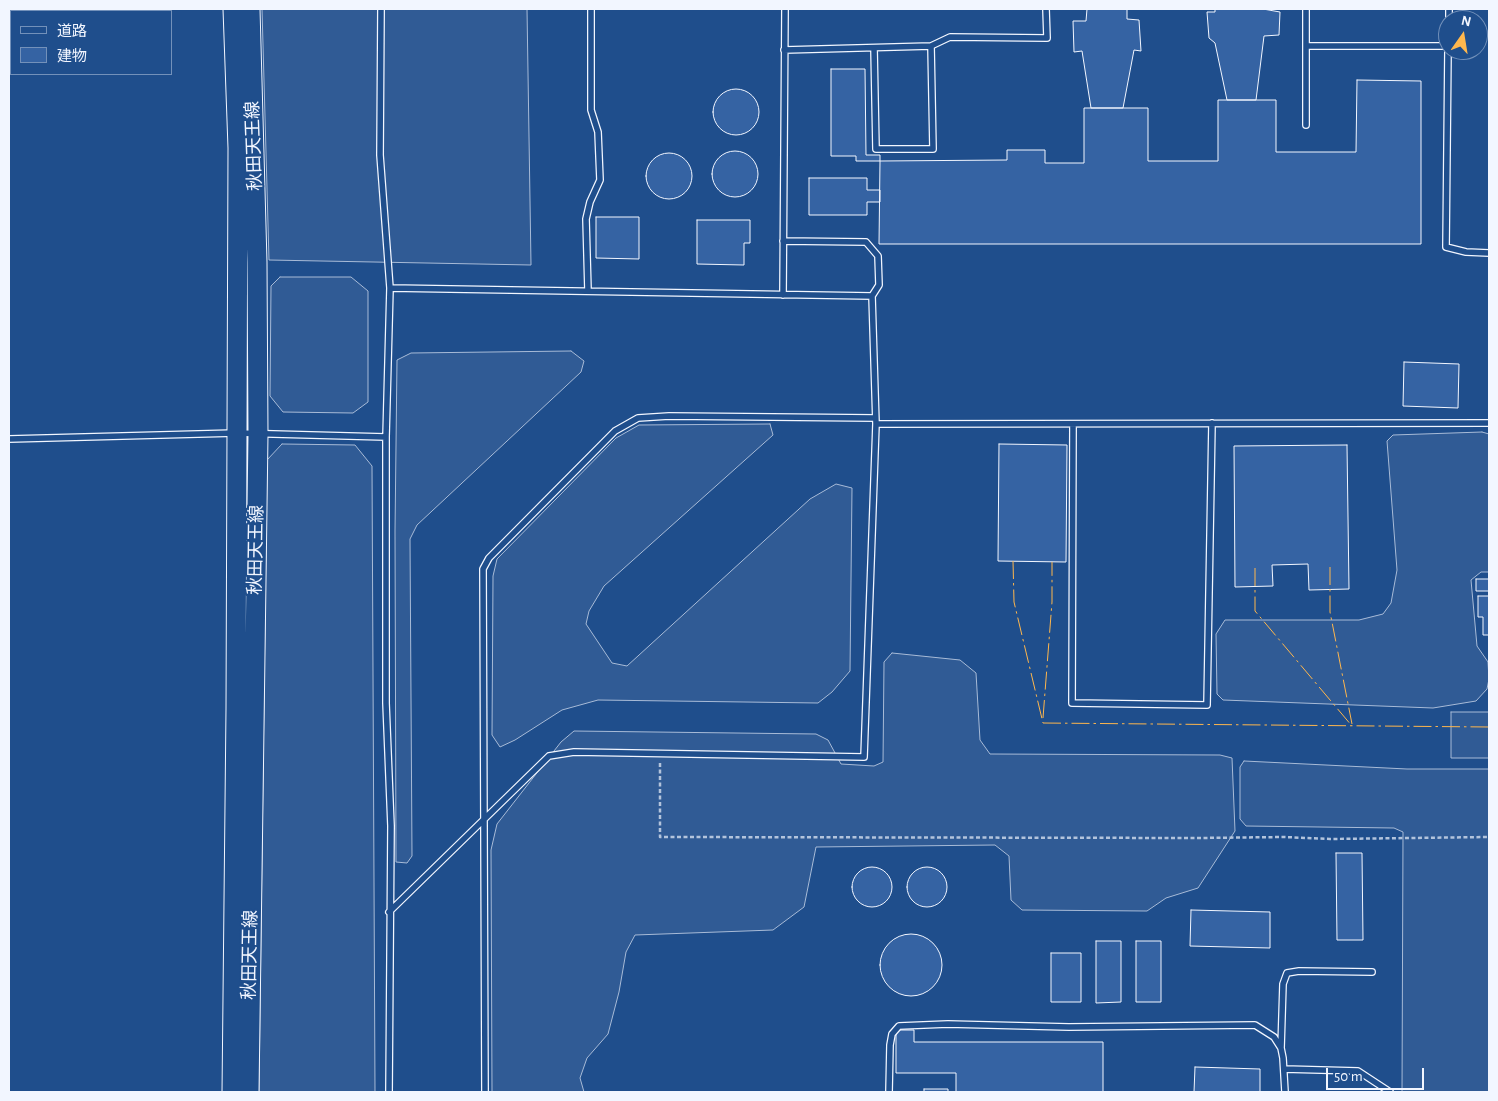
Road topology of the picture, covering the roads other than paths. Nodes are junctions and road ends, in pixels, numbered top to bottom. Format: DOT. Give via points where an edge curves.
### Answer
graph roads {
  1 [pos="233,9"];
  2 [pos="250,9"];
  3 [pos="381,9"];
  4 [pos="591,9"];
  5 [pos="785,9"];
  6 [pos="1046,9"];
  7 [pos="1306,9"];
  8 [pos="932,46"];
  9 [pos="1306,46"];
  10 [pos="1438,46"];
  11 [pos="874,48"];
  12 [pos="784,50"];
  13 [pos="1448,60"];
  14 [pos="1306,125"];
  15 [pos="783,242"];
  16 [pos="1489,253"];
  17 [pos="390,288"];
  18 [pos="588,291"];
  19 [pos="783,295"];
  20 [pos="872,296"];
  21 [pos="876,421"];
  22 [pos="1212,423"];
  23 [pos="1489,423"];
  24 [pos="1072,424"];
  25 [pos="236,434"];
  26 [pos="258,434"];
  27 [pos="386,437"];
  28 [pos="9,439"];
  29 [pos="484,820"];
  30 [pos="389,912"];
  31 [pos="1372,972"];
  32 [pos="1281,1048"];
  33 [pos="1284,1069"];
  34 [pos="232,1092"];
  35 [pos="249,1092"];
  36 [pos="389,1092"];
  37 [pos="484,1092"];
  38 [pos="889,1092"];
  39 [pos="1285,1092"];
  40 [pos="1390,1092"];
  1 -- 25 [label="main road, 秋田天王線" via="238,148"];
  2 -- 26 [label="main road, 秋田天王線"];
  3 -- 17 [label="lane" via="380,155"];
  4 -- 18 [label="lane" via="591,110 598,132 600,180 586,219"];
  5 -- 12 [label="lane"];
  6 -- 8 [label="lane" via="1046,38 950,37"];
  7 -- 9 [label="lane"];
  8 -- 11 [label="lane"];
  8 -- 11 [label="lane" via="933,149 876,149"];
  9 -- 10 [label="lane"];
  9 -- 14 [label="lane"];
  11 -- 12 [label="lane"];
  12 -- 15 [label="lane"];
  13 -- 16 [label="lane" via="1446,248"];
  15 -- 19 [label="lane"];
  15 -- 20 [label="lane" via="866,242 878,256 879,285"];
  17 -- 18 [label="lane"];
  17 -- 27 [label="lane"];
  18 -- 19 [label="lane"];
  19 -- 20 [label="lane"];
  20 -- 21 [label="lane"];
  21 -- 24 [label="lane"];
  21 -- 29 [label="lane" via="638,418 615,431 489,558 483,569"];
  21 -- 29 [label="lane" via="864,757 574,752 549,756"];
  22 -- 23 [label="lane"];
  22 -- 24 [label="lane"];
  22 -- 24 [label="lane" via="1207,705 1072,703"];
  25 -- 26 [label="lane"];
  25 -- 28 [label="lane"];
  25 -- 34 [label="main road, 秋田天王線"];
  26 -- 27 [label="lane"];
  26 -- 35 [label="main road, 秋田天王線"];
  27 -- 30 [label="lane" via="386,703 391,826"];
  29 -- 30 [label="lane"];
  29 -- 37 [label="lane"];
  30 -- 36 [label="lane"];
  31 -- 32 [label="lane" via="1299,970 1287,973 1283,984"];
  32 -- 33 [label="lane"];
  32 -- 38 [label="lane" via="1274,1037 1255,1025 898,1026 890,1045"];
  33 -- 39 [label="lane"];
  33 -- 40 [label="lane" via="1358,1071"];
}
